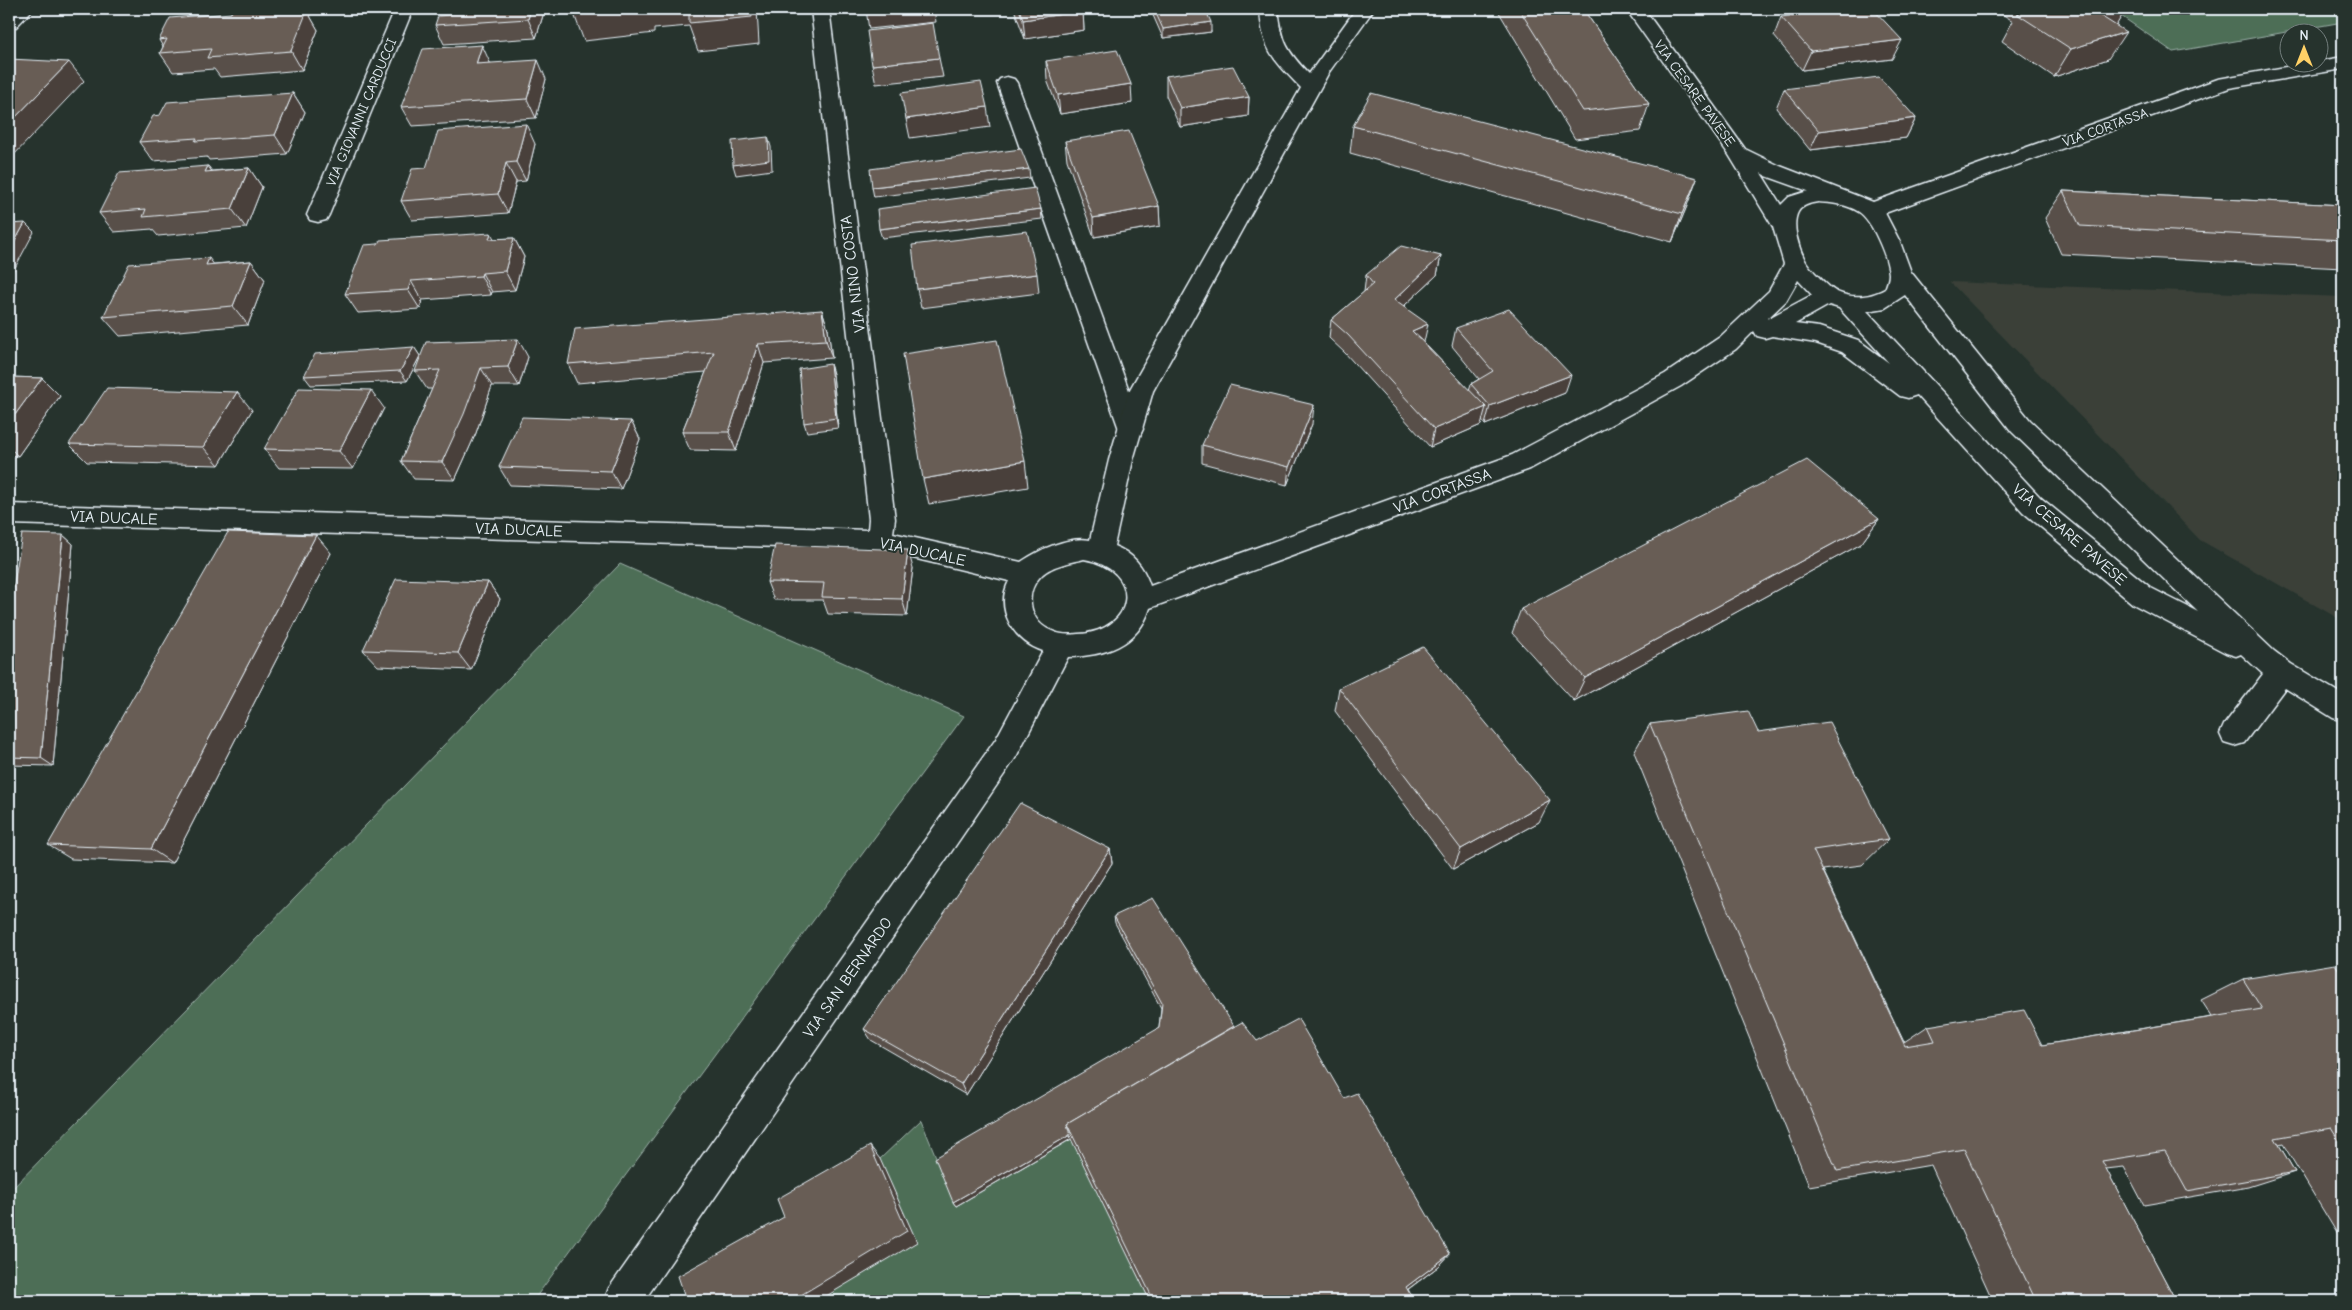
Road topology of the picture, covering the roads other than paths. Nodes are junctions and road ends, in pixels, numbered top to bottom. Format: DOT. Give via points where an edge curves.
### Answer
graph roads {
  1 [pos="24,9"];
  2 [pos="404,9"];
  3 [pos="820,9"];
  4 [pos="1269,9"];
  5 [pos="1365,9"];
  6 [pos="1634,9"];
  7 [pos="9,23"];
  8 [pos="2343,63"];
  9 [pos="1007,83"];
  10 [pos="1312,86"];
  11 [pos="1738,154"];
  12 [pos="1848,198"];
  13 [pos="1872,210"];
  14 [pos="318,216"];
  15 [pos="1784,227"];
  16 [pos="1795,264"];
  17 [pos="1900,274"];
  18 [pos="1837,300"];
  19 [pos="1772,328"];
  20 [pos="1728,343"];
  21 [pos="1130,429"];
  22 [pos="1972,440"];
  23 [pos="9,514"];
  24 [pos="879,540"];
  25 [pos="1100,552"];
  26 [pos="1026,574"];
  27 [pos="1139,601"];
  28 [pos="1060,646"];
  29 [pos="2272,665"];
  30 [pos="2343,709"];
  31 [pos="2234,734"];
  32 [pos="622,1301"];
  1 -- 7 [label="street"];
  2 -- 14 [label="street, VIA GIOVANNI CARDUCCI"];
  3 -- 24 [label="street, VIA NINO COSTA" via="882,519"];
  4 -- 10 [label="street" via="1270,25 1280,55"];
  5 -- 10 [label="street"];
  6 -- 11 [label="street, VIA CESARE PAVESE"];
  8 -- 13 [label="street, VIA CORTASSA" via="2226,83"];
  9 -- 21 [label="street"];
  10 -- 21 [label="street" via="1141,391"];
  11 -- 12 [label="street, VIA CESARE PAVESE"];
  11 -- 15 [label="street, VIA CESARE PAVESE"];
  12 -- 13 [label="street, VIA CESARE PAVESE"];
  12 -- 15 [label="street, VIA CESARE PAVESE" via="1802,197 1788,209"];
  13 -- 17 [label="street, VIA CESARE PAVESE" via="1880,219"];
  15 -- 16 [label="street, VIA CESARE PAVESE"];
  16 -- 18 [label="street, VIA CESARE PAVESE"];
  16 -- 20 [label="street, VIA CORTASSA" via="1778,296"];
  17 -- 18 [label="street" via="1895,293 1877,303"];
  17 -- 29 [label="street, VIA CESARE PAVESE" via="2021,426"];
  18 -- 19 [label="street, VIA CORTASSA" via="1813,302"];
  18 -- 22 [label="street, VIA CESARE PAVESE"];
  19 -- 20 [label="street, VIA CORTASSA"];
  19 -- 22 [label="street" via="1819,335 1850,346"];
  20 -- 27 [label="street, VIA CORTASSA" via="1673,380 1521,462"];
  21 -- 25 [label="street"];
  22 -- 29 [label="street, VIA CESARE PAVESE" via="2032,506 2142,596"];
  23 -- 24 [label="street, VIA DUCALE"];
  24 -- 26 [label="street, VIA DUCALE"];
  25 -- 26 [label="street" via="1084,549 1059,552 1037,563"];
  25 -- 27 [label="street" via="1117,559 1130,570 1137,585"];
  26 -- 28 [label="street" via="1018,587 1019,617 1043,640"];
  27 -- 28 [label="street" via="1129,624 1101,643"];
  28 -- 32 [label="street, VIA SAN BERNARDO" via="1006,748"];
  29 -- 30 [label="street, VIA CESARE PAVESE"];
  29 -- 31 [label="street"];
}
